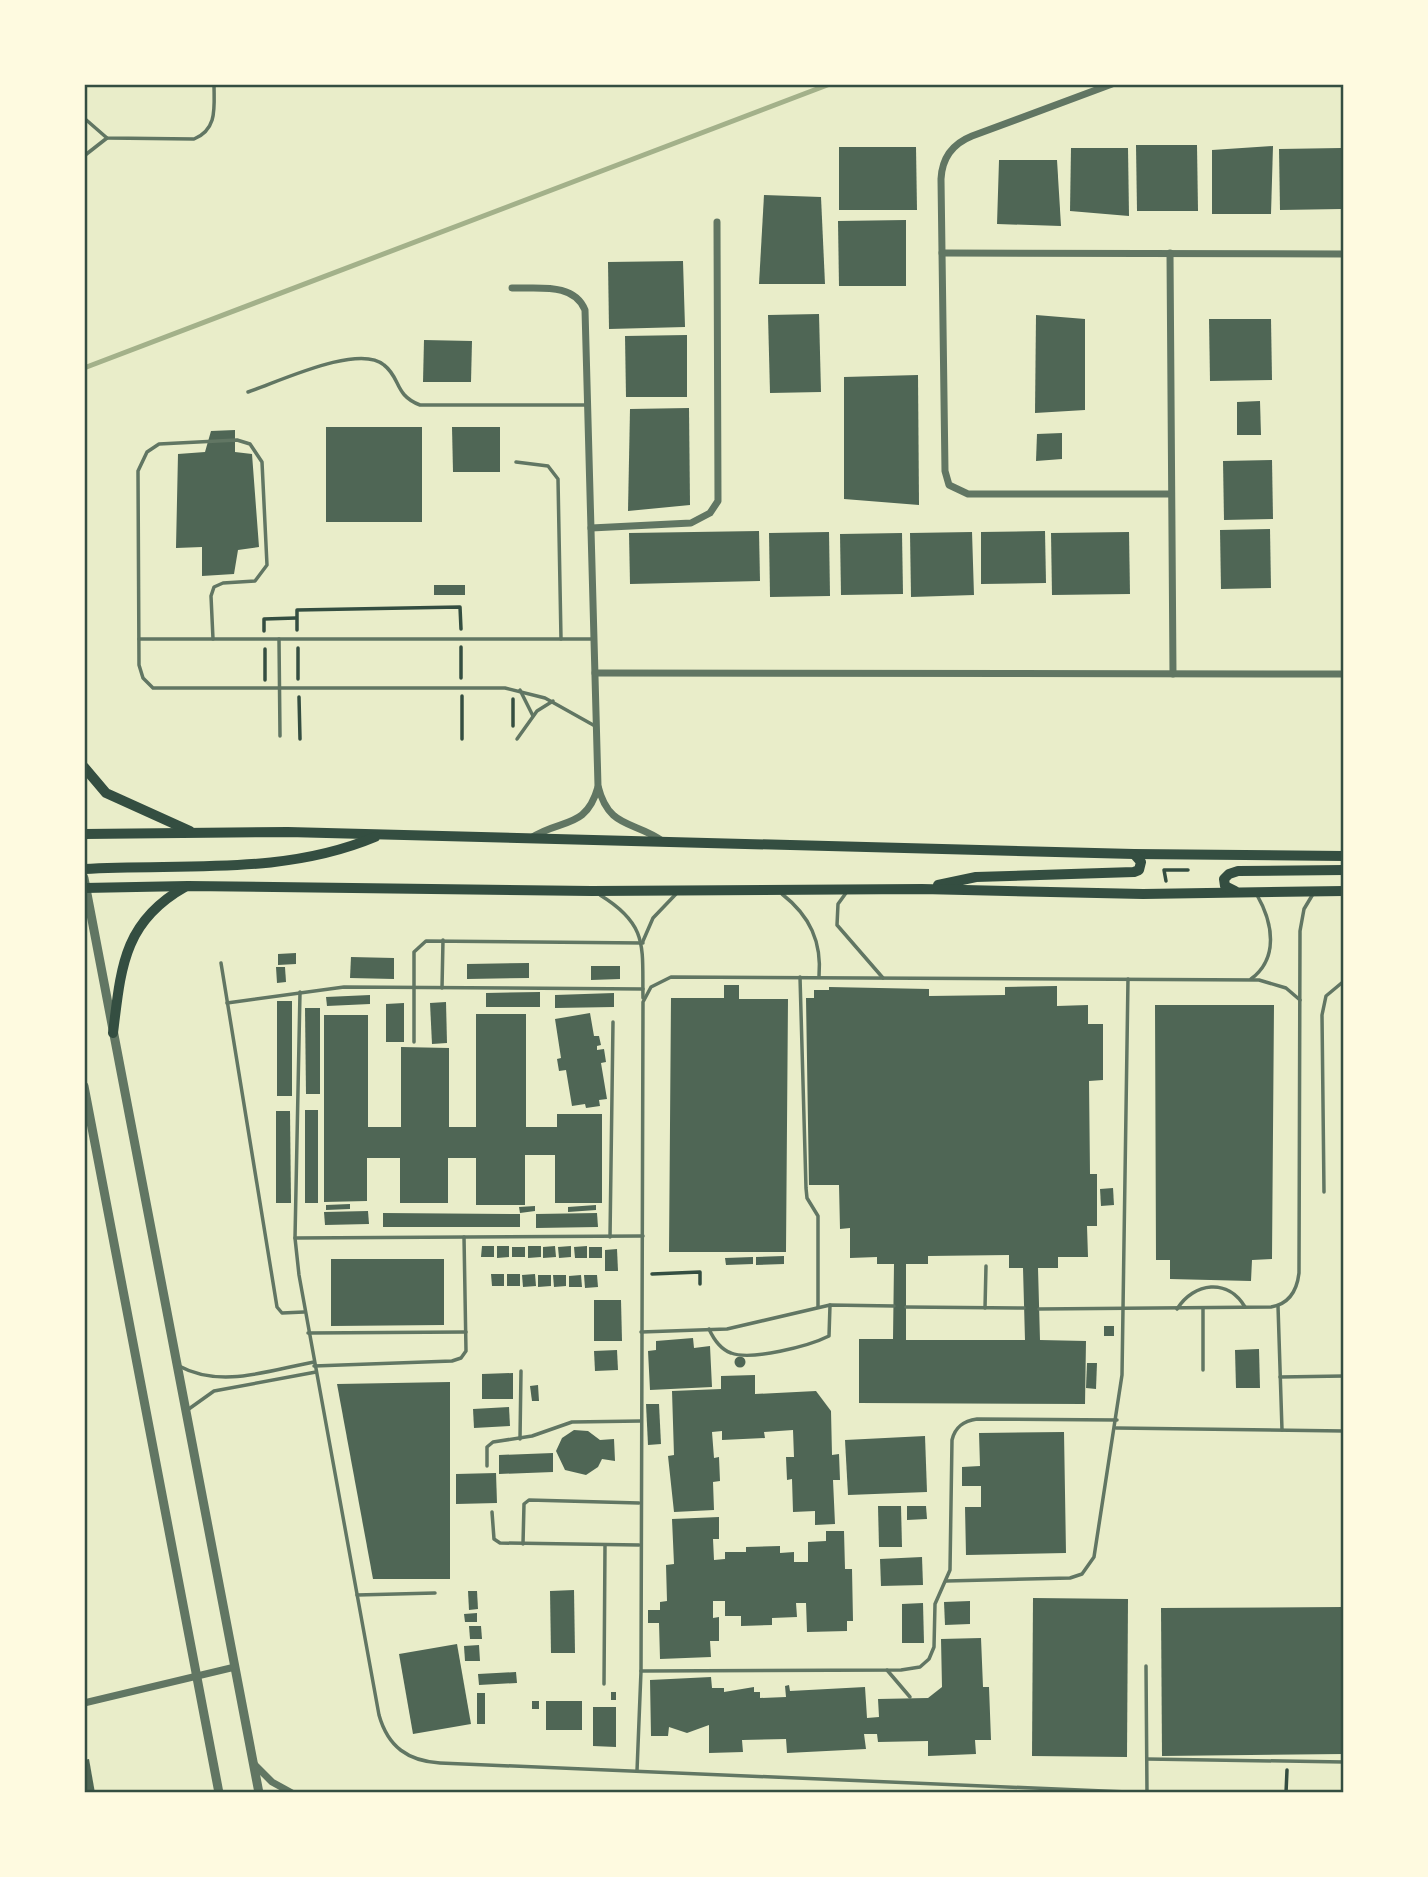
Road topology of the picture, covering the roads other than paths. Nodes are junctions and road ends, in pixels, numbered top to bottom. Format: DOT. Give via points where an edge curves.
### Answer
graph roads {
  1 [pos="214,84"];
  2 [pos="1112,84"];
  3 [pos="84,118"];
  4 [pos="107,138"];
  5 [pos="84,156"];
  6 [pos="717,222"];
  7 [pos="942,253"];
  8 [pos="1170,253"];
  9 [pos="1344,254"];
  10 [pos="512,288"];
  11 [pos="248,392"];
  12 [pos="588,405"];
  13 [pos="516,462"];
  14 [pos="1171,494"];
  15 [pos="592,528"];
  16 [pos="139,639"];
  17 [pos="213,639"];
  18 [pos="279,639"];
  19 [pos="561,639"];
  20 [pos="594,639"];
  21 [pos="595,673"];
  22 [pos="1172,674"];
  23 [pos="1344,674"];
  24 [pos="280,689"];
  25 [pos="520,690"];
  26 [pos="553,701"];
  27 [pos="533,716"];
  28 [pos="596,727"];
  29 [pos="280,736"];
  30 [pos="515,739"];
  31 [pos="84,768"];
  32 [pos="598,786"];
  33 [pos="84,834"];
  34 [pos="199,834"];
  35 [pos="378,836"];
  36 [pos="530,839"];
  37 [pos="665,842"];
  38 [pos="1134,854"];
  39 [pos="1344,856"];
  40 [pos="84,869"];
  41 [pos="1344,870"];
  42 [pos="85,885"];
  43 [pos="188,886"];
  44 [pos="771,888"];
  45 [pos="851,888"];
  46 [pos="682,889"];
  47 [pos="922,889"];
  48 [pos="1254,890"];
  49 [pos="592,891"];
  50 [pos="1235,891"];
  51 [pos="1316,891"];
  52 [pos="1344,891"];
  53 [pos="443,940"];
  54 [pos="643,943"];
  55 [pos="221,963"];
  56 [pos="800,977"];
  57 [pos="819,977"];
  58 [pos="883,978"];
  59 [pos="1128,979"];
  60 [pos="1250,980"];
  61 [pos="1344,981"];
  62 [pos="414,988"];
  63 [pos="442,988"];
  64 [pos="643,989"];
  65 [pos="300,992"];
  66 [pos="1300,1000"];
  67 [pos="643,1002"];
  68 [pos="227,1003"];
  69 [pos="613,1022"];
  70 [pos="113,1033"];
  71 [pos="414,1042"];
  72 [pos="84,1086"];
  73 [pos="87,1126"];
  74 [pos="1324,1192"];
  75 [pos="643,1236"];
  76 [pos="464,1237"];
  77 [pos="610,1237"];
  78 [pos="295,1238"];
  79 [pos="986,1266"];
  80 [pos="830,1305"];
  81 [pos="894,1306"];
  82 [pos="1278,1306"];
  83 [pos="818,1307"];
  84 [pos="906,1307"];
  85 [pos="985,1308"];
  86 [pos="1024,1308"];
  87 [pos="1246,1308"];
  88 [pos="1039,1309"];
  89 [pos="1177,1309"];
  90 [pos="1203,1309"];
  91 [pos="1124,1310"];
  92 [pos="304,1312"];
  93 [pos="709,1329"];
  94 [pos="466,1332"];
  95 [pos="642,1332"];
  96 [pos="309,1333"];
  97 [pos="314,1364"];
  98 [pos="177,1365"];
  99 [pos="1203,1370"];
  100 [pos="521,1371"];
  101 [pos="316,1373"];
  102 [pos="1344,1376"];
  103 [pos="1280,1377"];
  104 [pos="186,1411"];
  105 [pos="641,1420"];
  106 [pos="1117,1420"];
  107 [pos="1116,1428"];
  108 [pos="1282,1430"];
  109 [pos="1344,1431"];
  110 [pos="520,1439"];
  111 [pos="487,1466"];
  112 [pos="639,1503"];
  113 [pos="492,1512"];
  114 [pos="523,1544"];
  115 [pos="605,1545"];
  116 [pos="639,1545"];
  117 [pos="946,1581"];
  118 [pos="435,1593"];
  119 [pos="357,1595"];
  120 [pos="1146,1666"];
  121 [pos="235,1667"];
  122 [pos="887,1670"];
  123 [pos="641,1671"];
  124 [pos="197,1676"];
  125 [pos="604,1684"];
  126 [pos="910,1697"];
  127 [pos="84,1703"];
  128 [pos="1147,1759"];
  129 [pos="1344,1762"];
  130 [pos="253,1763"];
  131 [pos="637,1770"];
  132 [pos="219,1793"];
  133 [pos="259,1793"];
  134 [pos="292,1793"];
  135 [pos="1149,1793"];
  1 -- 4 [label="lane" via="213,121 202,135"];
  2 -- 7 [label="street" via="972,136 951,149 942,171"];
  3 -- 4 [label="lane"];
  4 -- 5 [label="lane"];
  6 -- 15 [label="street" via="718,501 710,513 691,523"];
  7 -- 8 [label="street"];
  7 -- 14 [label="street" via="945,471 949,485 968,494"];
  8 -- 9 [label="street"];
  8 -- 14 [label="street"];
  10 -- 12 [label="street" via="563,290 582,303"];
  11 -- 12 [label="lane" via="345,359 365,357 383,363 404,396 420,405"];
  12 -- 15 [label="street"];
  13 -- 19 [label="lane" via="542,464 558,479"];
  14 -- 22 [label="street"];
  15 -- 20 [label="street"];
  16 -- 17 [label="lane"];
  16 -- 17 [label="lane" via="138,471 147,452 159,444 237,440 256,449 262,462 267,565 255,581 214,587"];
  16 -- 24 [label="lane" via="140,672 153,688"];
  17 -- 18 [label="lane"];
  18 -- 19 [label="lane"];
  18 -- 24 [label="lane"];
  19 -- 20 [label="lane"];
  20 -- 21 [label="street"];
  21 -- 22 [label="street"];
  21 -- 28 [label="street"];
  22 -- 23 [label="street"];
  24 -- 25 [label="lane"];
  24 -- 29 [label="lane"];
  25 -- 26 [label="lane"];
  25 -- 27 [label="lane"];
  26 -- 27 [label="lane"];
  26 -- 28 [label="lane"];
  27 -- 30 [label="lane"];
  28 -- 32 [label="street"];
  31 -- 34 [label="main road" via="106,793"];
  32 -- 36 [label="street" via="590,806 575,822"];
  32 -- 37 [label="street" via="605,806 618,820"];
  33 -- 34 [label="main road"];
  34 -- 35 [label="main road"];
  35 -- 36 [label="main road"];
  35 -- 40 [label="main road" via="330,854 279,863"];
  36 -- 37 [label="main road"];
  37 -- 38 [label="main road"];
  38 -- 39 [label="main road"];
  38 -- 47 [label="main road" via="1141,862 1134,872 976,877"];
  41 -- 50 [label="main road" via="1232,873 1224,882"];
  42 -- 43 [label="main road"];
  42 -- 70 [label="street"];
  43 -- 49 [label="main road"];
  43 -- 70 [label="main road" via="160,903 129,942"];
  44 -- 45 [label="main road"];
  44 -- 46 [label="main road"];
  44 -- 57 [label="lane" via="794,904 811,925 820,951"];
  45 -- 47 [label="main road"];
  45 -- 58 [label="lane" via="838,904 837,925"];
  46 -- 49 [label="main road"];
  46 -- 54 [label="lane" via="661,907"];
  47 -- 50 [label="main road"];
  48 -- 50 [label="main road"];
  48 -- 51 [label="main road"];
  48 -- 60 [label="lane" via="1268,917 1270,949 1265,966"];
  49 -- 54 [label="lane" via="626,914"];
  51 -- 52 [label="main road"];
  51 -- 66 [label="lane" via="1301,920"];
  53 -- 54 [label="lane"];
  53 -- 62 [label="lane" via="416,947"];
  53 -- 63 [label="lane"];
  54 -- 64 [label="lane"];
  55 -- 68 [label="lane"];
  56 -- 57 [label="lane"];
  56 -- 67 [label="lane" via="671,976 650,987"];
  56 -- 83 [label="lane" via="806,1188 818,1216"];
  57 -- 58 [label="lane"];
  58 -- 59 [label="lane"];
  59 -- 60 [label="lane"];
  59 -- 91 [label="lane"];
  60 -- 66 [label="lane" via="1277,984"];
  61 -- 74 [label="lane" via="1326,996 1322,1015"];
  62 -- 63 [label="lane"];
  62 -- 65 [label="lane"];
  62 -- 71 [label="lane"];
  63 -- 64 [label="lane"];
  64 -- 67 [label="lane"];
  65 -- 68 [label="lane"];
  65 -- 78 [label="lane"];
  66 -- 82 [label="lane" via="1299,1273 1291,1295"];
  67 -- 75 [label="lane"];
  68 -- 92 [label="lane" via="277,1307 282,1313"];
  69 -- 77 [label="lane"];
  70 -- 98 [label="street"];
  72 -- 73 [label="street"];
  73 -- 124 [label="street"];
  75 -- 77 [label="lane"];
  75 -- 95 [label="lane"];
  76 -- 77 [label="lane"];
  76 -- 78 [label="lane"];
  76 -- 94 [label="lane"];
  78 -- 92 [label="lane"];
  79 -- 85 [label="lane"];
  80 -- 81 [label="lane"];
  80 -- 83 [label="lane"];
  80 -- 93 [label="lane" via="829,1336 775,1351 733,1354 719,1345"];
  82 -- 87 [label="lane"];
  82 -- 103 [label="lane"];
  83 -- 93 [label="lane" via="755,1324"];
  84 -- 85 [label="lane"];
  85 -- 86 [label="lane"];
  87 -- 89 [label="lane" via="1234,1293 1216,1286 1188,1294"];
  87 -- 90 [label="lane"];
  88 -- 91 [label="lane"];
  89 -- 90 [label="lane"];
  89 -- 91 [label="lane"];
  90 -- 99 [label="lane"];
  91 -- 106 [label="lane"];
  92 -- 96 [label="lane"];
  93 -- 95 [label="lane"];
  94 -- 96 [label="lane"];
  94 -- 97 [label="lane" via="466,1351 457,1360"];
  95 -- 105 [label="lane"];
  96 -- 97 [label="lane"];
  97 -- 98 [label="lane" via="221,1378"];
  97 -- 101 [label="lane"];
  98 -- 104 [label="street"];
  100 -- 110 [label="lane"];
  101 -- 104 [label="lane" via="214,1391"];
  101 -- 119 [label="lane"];
  102 -- 103 [label="lane"];
  103 -- 108 [label="lane"];
  104 -- 121 [label="street"];
  105 -- 110 [label="lane" via="572,1422"];
  105 -- 112 [label="lane"];
  106 -- 107 [label="lane"];
  106 -- 117 [label="lane" via="977,1419 960,1425 952,1440 950,1570"];
  107 -- 108 [label="lane"];
  107 -- 117 [label="lane" via="1096,1550 1087,1569 1070,1578"];
  108 -- 109 [label="lane"];
  110 -- 111 [label="lane" via="490,1444"];
  112 -- 114 [label="lane" via="528,1500 524,1504"];
  112 -- 116 [label="lane"];
  113 -- 114 [label="lane" via="496,1542"];
  114 -- 115 [label="lane"];
  115 -- 116 [label="lane"];
  115 -- 125 [label="lane"];
  116 -- 123 [label="lane"];
  117 -- 122 [label="lane" via="935,1604 934,1647 929,1659 915,1669"];
  118 -- 119 [label="lane"];
  119 -- 131 [label="lane" via="382,1726 392,1743 408,1756 440,1763"];
  120 -- 128 [label="lane"];
  121 -- 124 [label="street"];
  121 -- 130 [label="street"];
  122 -- 123 [label="lane"];
  122 -- 126 [label="lane"];
  123 -- 131 [label="lane"];
  124 -- 127 [label="street"];
  124 -- 132 [label="street"];
  128 -- 129 [label="lane"];
  128 -- 135 [label="lane"];
  130 -- 133 [label="street"];
  130 -- 134 [label="street"];
  131 -- 135 [label="lane"];
}
